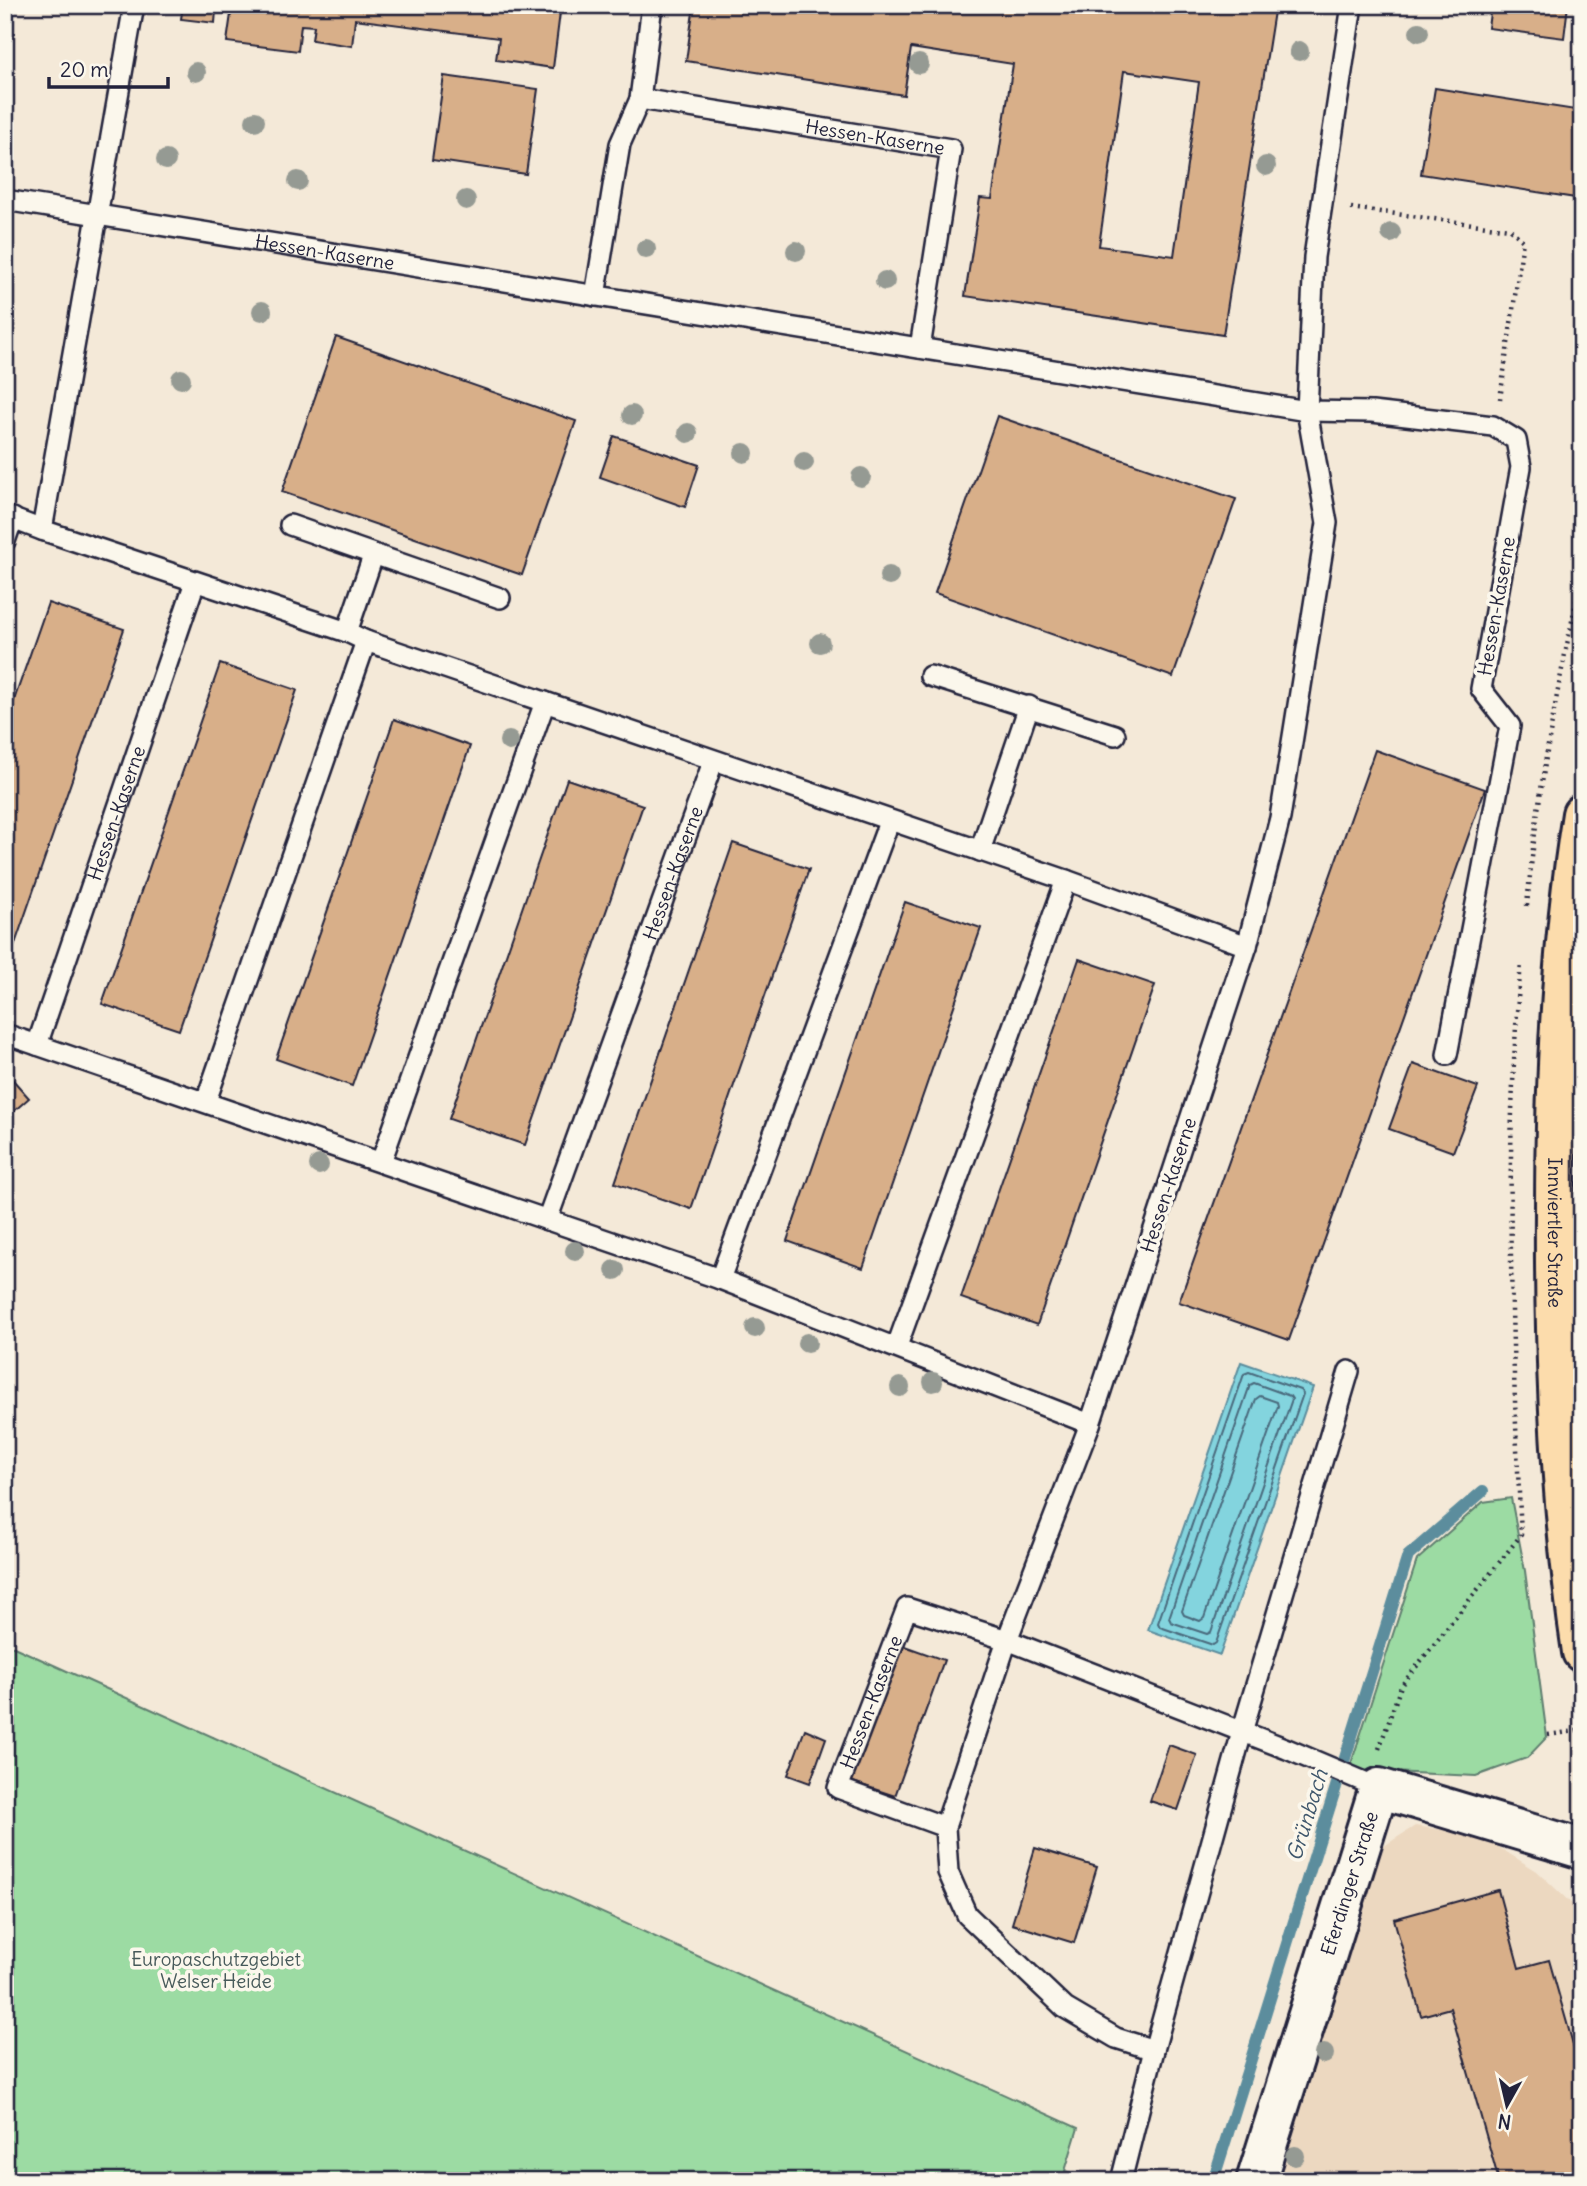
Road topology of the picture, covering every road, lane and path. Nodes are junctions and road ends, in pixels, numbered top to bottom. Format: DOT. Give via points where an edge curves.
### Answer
graph roads {
  1 [pos="134,5"];
  2 [pos="652,5"];
  3 [pos="1352,5"];
  4 [pos="640,99"];
  5 [pos="5,200"];
  6 [pos="1322,205"];
  7 [pos="97,215"];
  8 [pos="595,296"];
  9 [pos="919,348"];
  10 [pos="1307,411"];
  11 [pos="1493,426"];
  12 [pos="9,517"];
  13 [pos="290,525"];
  14 [pos="42,530"];
  15 [pos="5,541"];
  16 [pos="373,556"];
  17 [pos="1582,576"];
  18 [pos="195,582"];
  19 [pos="500,598"];
  20 [pos="347,632"];
  21 [pos="366,642"];
  22 [pos="930,676"];
  23 [pos="545,702"];
  24 [pos="1028,706"];
  25 [pos="1115,735"];
  26 [pos="713,762"];
  27 [pos="1582,814"];
  28 [pos="888,822"];
  29 [pos="980,851"];
  30 [pos="1066,880"];
  31 [pos="1526,910"];
  32 [pos="1247,946"];
  33 [pos="1522,951"];
  34 [pos="5,1034"];
  35 [pos="37,1045"];
  36 [pos="1447,1055"];
  37 [pos="206,1101"];
  38 [pos="382,1162"];
  39 [pos="547,1220"];
  40 [pos="720,1279"];
  41 [pos="897,1346"];
  42 [pos="1349,1371"];
  43 [pos="1090,1424"];
  44 [pos="1007,1640"];
  45 [pos="1582,1652"];
  46 [pos="1582,1730"];
  47 [pos="1242,1732"];
  48 [pos="1548,1735"];
  49 [pos="1379,1788"];
  50 [pos="945,1827"];
  51 [pos="1582,1849"];
  52 [pos="1154,2050"];
  53 [pos="1121,2181"];
  54 [pos="1256,2181"];
  1 -- 7 [label="lane"];
  2 -- 4 [label="lane"];
  3 -- 6 [label="lane, Hessen-Kaserne"];
  4 -- 8 [label="lane" via="620,144"];
  4 -- 9 [label="lane, Hessen-Kaserne" via="951,149"];
  5 -- 7 [label="lane, Hessen-Kaserne"];
  6 -- 10 [label="lane, Hessen-Kaserne" via="1314,257"];
  6 -- 11 [label="path" via="1510,229 1523,242"];
  7 -- 8 [label="lane, Hessen-Kaserne"];
  7 -- 14 [label="lane"];
  8 -- 9 [label="lane, Hessen-Kaserne"];
  9 -- 10 [label="lane, Hessen-Kaserne"];
  10 -- 11 [label="lane, Hessen-Kaserne" via="1372,412"];
  10 -- 32 [label="lane, Hessen-Kaserne" via="1327,523 1280,818"];
  11 -- 36 [label="lane, Hessen-Kaserne" via="1516,440 1521,467 1481,689 1510,726"];
  12 -- 14 [label="lane"];
  12 -- 15 [label="lane"];
  13 -- 16 [label="lane"];
  14 -- 18 [label="lane"];
  16 -- 19 [label="lane"];
  16 -- 20 [label="lane"];
  17 -- 31 [label="path" via="1537,811"];
  18 -- 20 [label="lane"];
  18 -- 35 [label="lane, Hessen-Kaserne"];
  20 -- 21 [label="lane"];
  21 -- 23 [label="lane"];
  21 -- 37 [label="lane"];
  22 -- 24 [label="lane"];
  23 -- 26 [label="lane"];
  23 -- 38 [label="lane"];
  24 -- 25 [label="lane"];
  24 -- 29 [label="lane"];
  26 -- 28 [label="lane"];
  26 -- 39 [label="lane, Hessen-Kaserne"];
  27 -- 45 [label="main road, Innviertler Straße" via="1555,1087 1554,1338 1567,1557"];
  28 -- 29 [label="lane"];
  28 -- 40 [label="lane"];
  29 -- 30 [label="lane"];
  30 -- 32 [label="lane"];
  30 -- 41 [label="lane"];
  32 -- 43 [label="lane, Hessen-Kaserne"];
  33 -- 49 [label="path" via="1513,1048 1508,1205 1521,1535 1401,1686 1379,1744"];
  34 -- 35 [label="lane"];
  35 -- 37 [label="lane"];
  37 -- 38 [label="lane"];
  38 -- 39 [label="lane"];
  39 -- 40 [label="lane"];
  40 -- 41 [label="lane"];
  41 -- 43 [label="lane"];
  42 -- 47 [label="lane"];
  43 -- 44 [label="lane, Hessen-Kaserne"];
  44 -- 47 [label="lane, Hessen-Kaserne"];
  44 -- 50 [label="lane, Hessen-Kaserne"];
  44 -- 50 [label="lane, Hessen-Kaserne" via="907,1608 838,1788"];
  46 -- 48 [label="path"];
  47 -- 49 [label="lane, Hessen-Kaserne"];
  47 -- 52 [label="lane"];
  49 -- 51 [label="street, Eferdinger Straße"];
  49 -- 54 [label="street, Eferdinger Straße"];
  50 -- 52 [label="lane, Hessen-Kaserne" via="948,1872 967,1915 1065,2008 1116,2038"];
  52 -- 53 [label="lane"];
}
